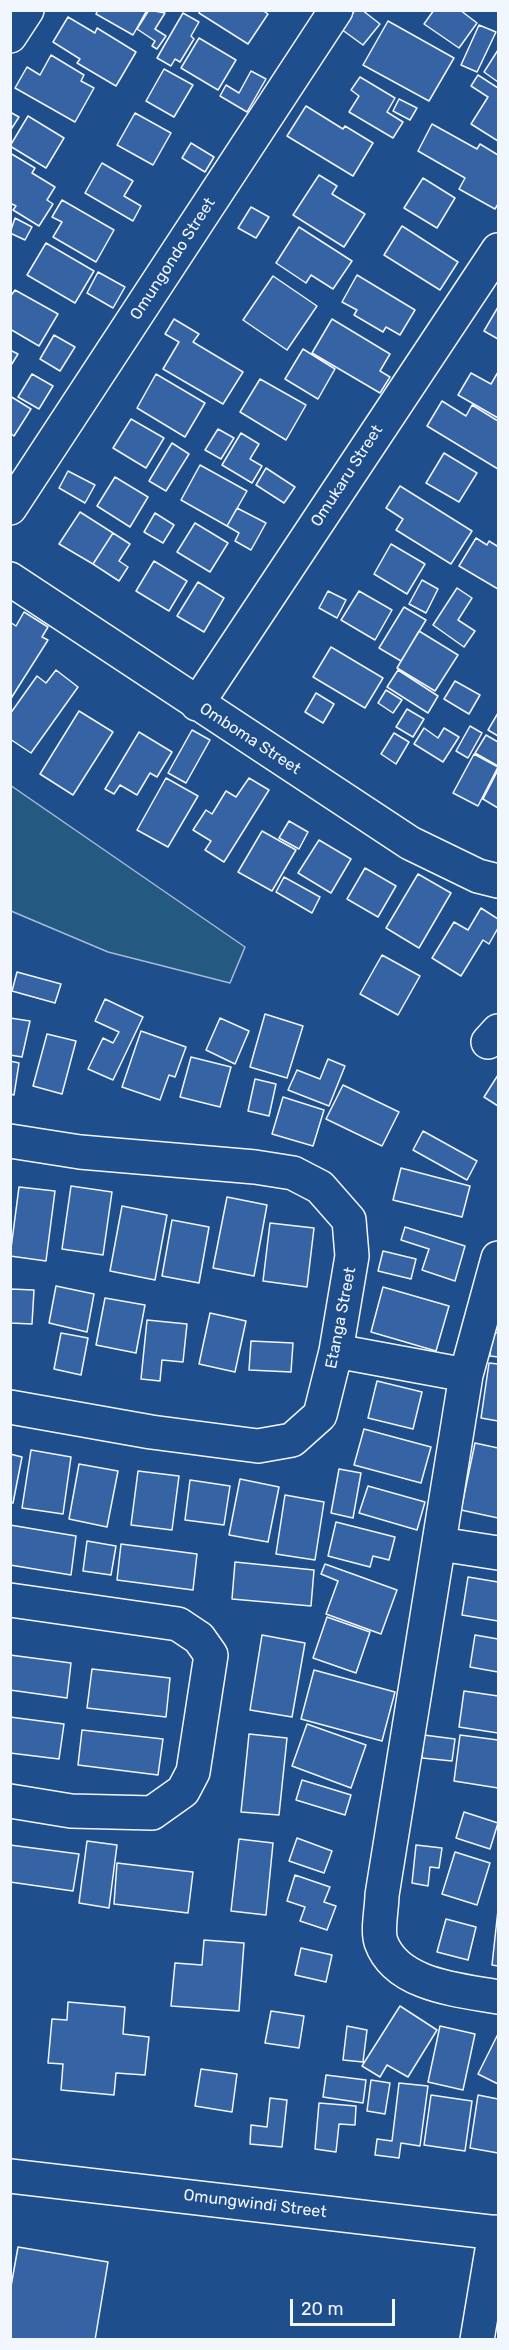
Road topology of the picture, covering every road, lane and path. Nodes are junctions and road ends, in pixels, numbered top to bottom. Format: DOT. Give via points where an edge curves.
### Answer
graph roads {
  1 [pos="27,10"];
  2 [pos="336,10"];
  3 [pos="10,36"];
  4 [pos="498,249"];
  5 [pos="10,508"];
  6 [pos="10,579"];
  7 [pos="196,704"];
  8 [pos="498,881"];
  9 [pos="10,1141"];
  10 [pos="498,1258"];
  11 [pos="336,1351"];
  12 [pos="466,1375"];
  13 [pos="10,1407"];
  14 [pos="440,1544"];
  15 [pos="498,1553"];
  16 [pos="10,1600"];
  17 [pos="10,1801"];
  18 [pos="498,1997"];
  19 [pos="10,2176"];
  20 [pos="497,2233"];
  21 [pos="477,2340"];
  1 -- 3 [label="street"];
  2 -- 5 [label="street, Omungondo Street"];
  4 -- 7 [label="street, Omukaru Street"];
  6 -- 7 [label="street, Omboma Street"];
  7 -- 8 [label="street, Omboma Street" via="410,843 478,876"];
  9 -- 11 [label="street, Etanga Street" via="80,1152 255,1167 293,1173 320,1187 348,1220 352,1256"];
  10 -- 12 [label="street"];
  11 -- 12 [label="street"];
  11 -- 13 [label="street, Etanga Street" via="320,1415 292,1440 258,1446"];
  12 -- 14 [label="street"];
  14 -- 15 [label="street"];
  14 -- 18 [label="street" via="382,1895 381,1942 399,1968 432,1985"];
  16 -- 17 [label="street" via="177,1623 199,1638 211,1655 193,1772 183,1791 152,1813 71,1810"];
  19 -- 20 [label="street, Omungwindi Street"];
  20 -- 21 [label="street"];
}
